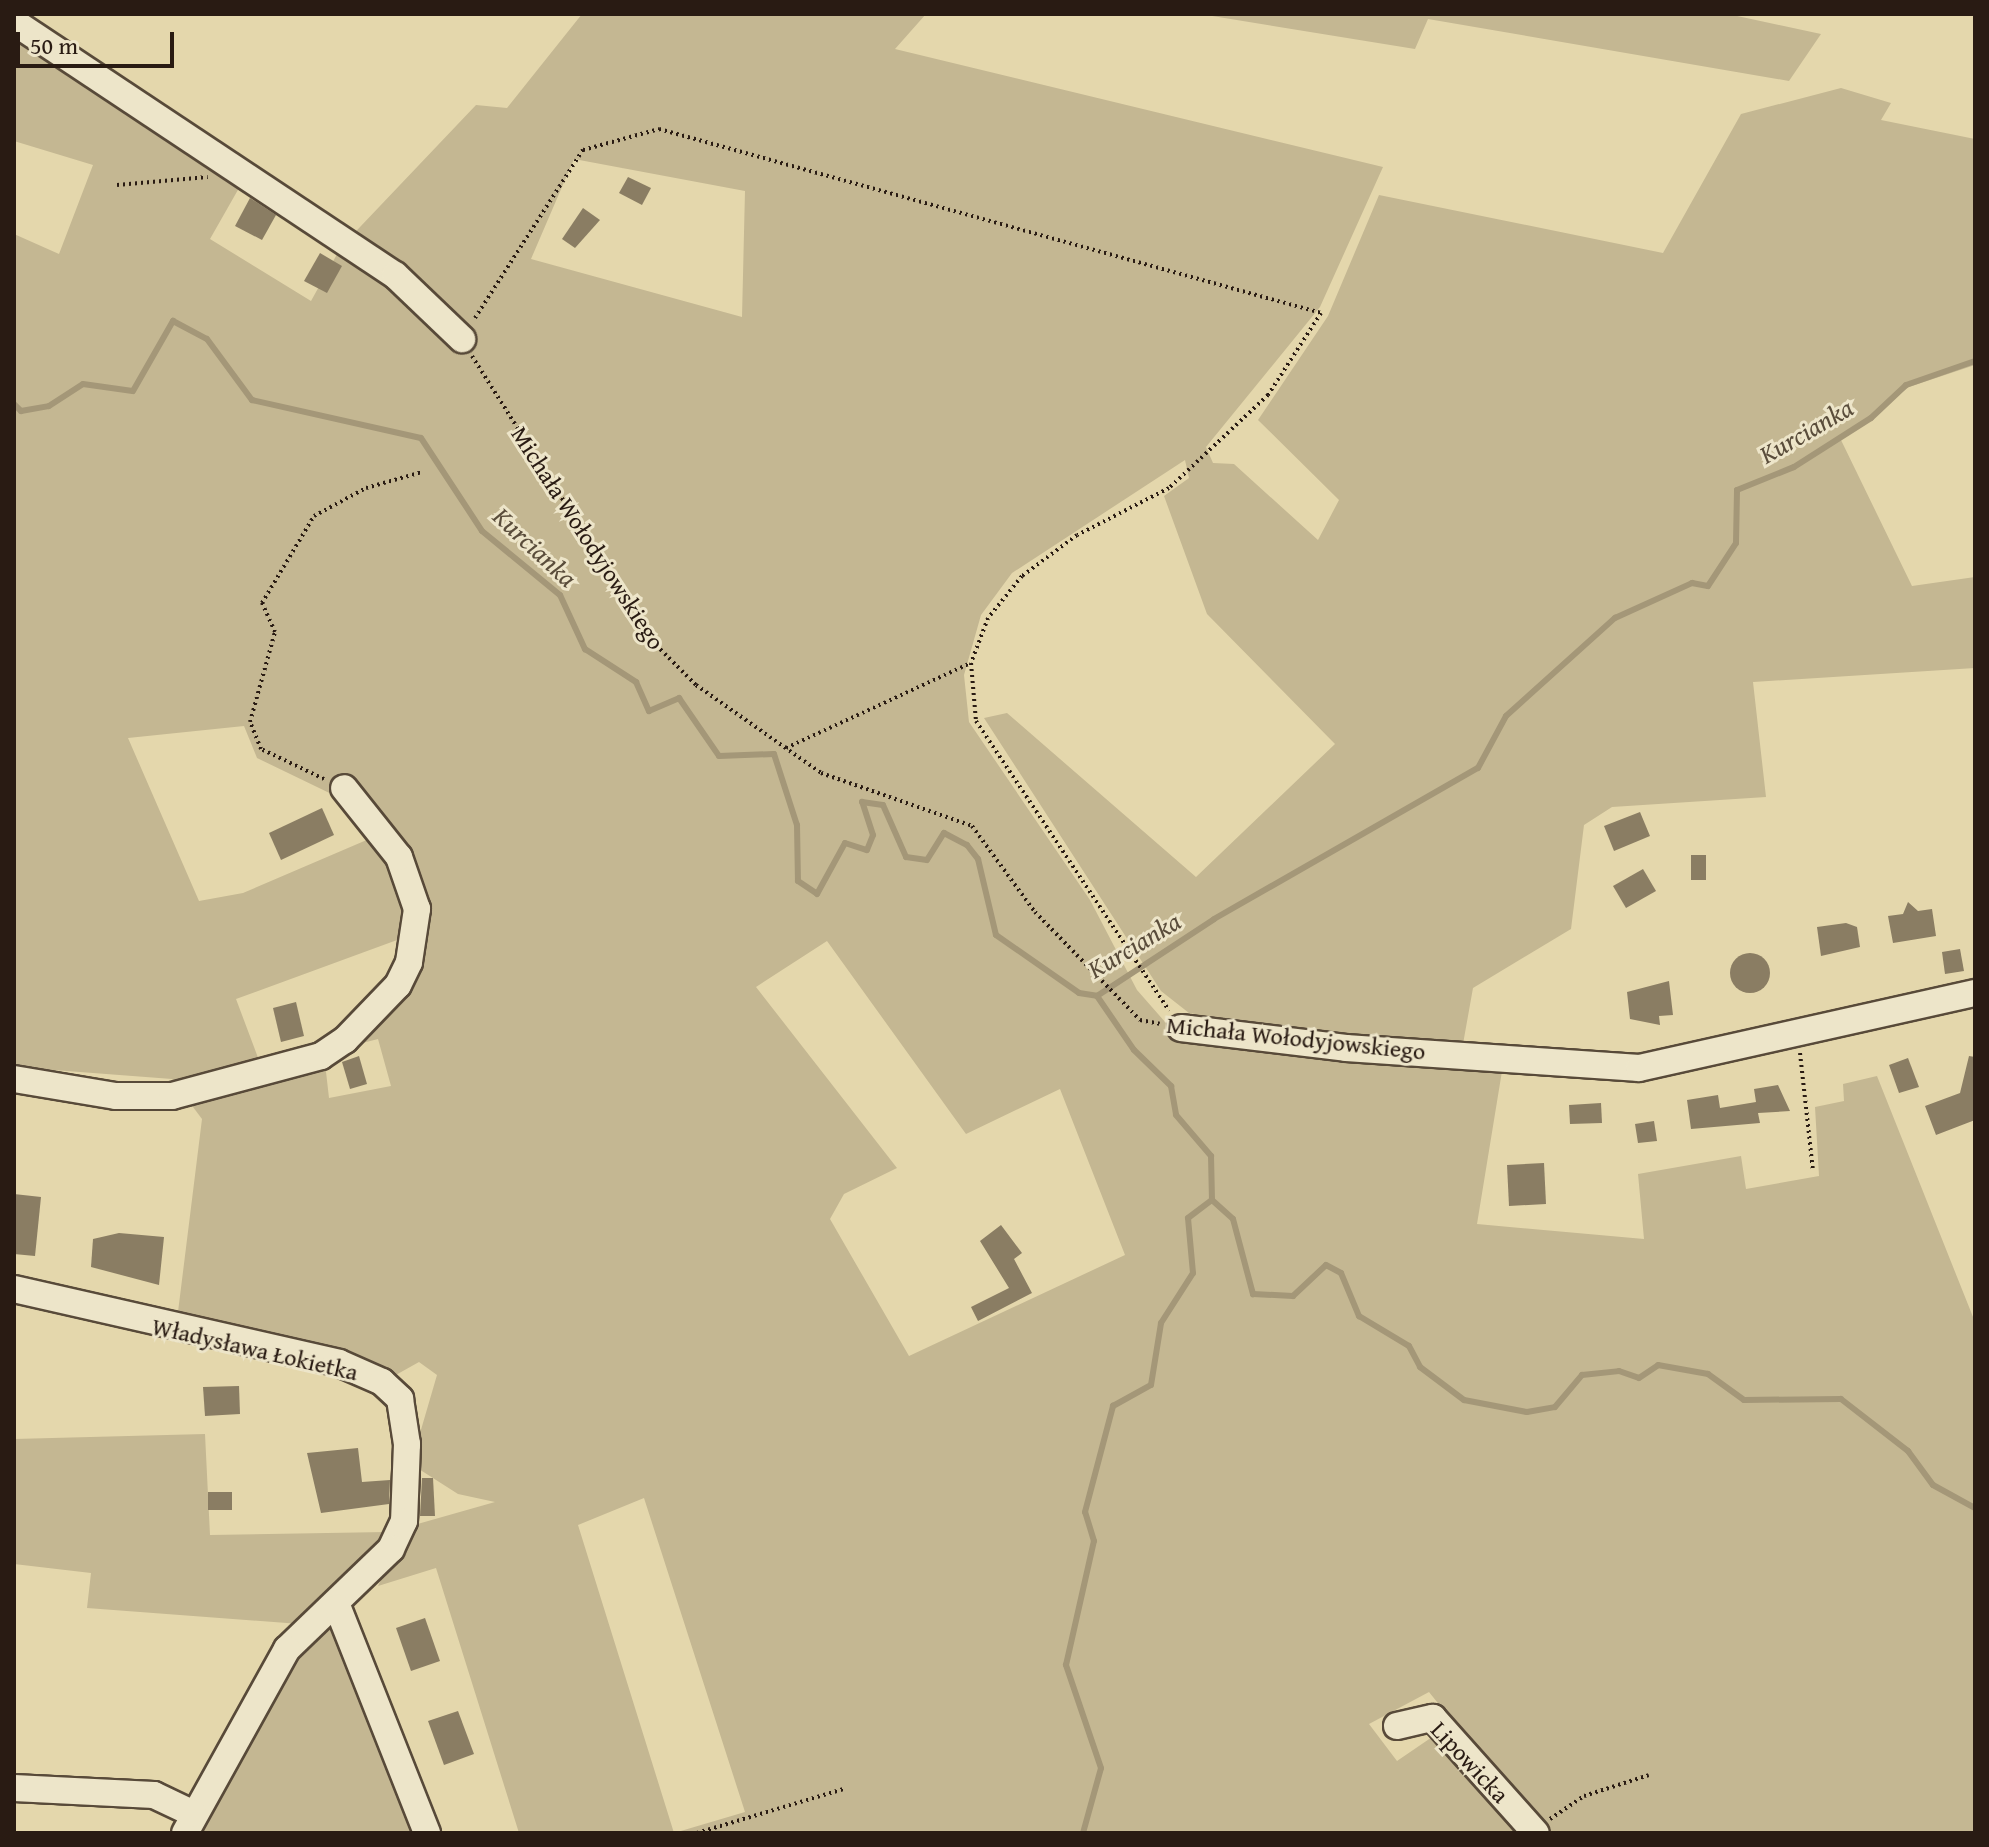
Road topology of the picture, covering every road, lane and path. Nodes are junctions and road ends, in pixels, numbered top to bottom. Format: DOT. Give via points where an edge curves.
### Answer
graph roads {
  1 [pos="14,22"];
  2 [pos="226,163"];
  3 [pos="117,185"];
  4 [pos="462,339"];
  5 [pos="422,472"];
  6 [pos="971,663"];
  7 [pos="786,748"];
  8 [pos="344,788"];
  9 [pos="1975,993"];
  10 [pos="1181,1028"];
  11 [pos="1798,1034"];
  12 [pos="14,1079"];
  13 [pos="1813,1170"];
  14 [pos="14,1289"];
  15 [pos="338,1608"];
  16 [pos="1397,1726"];
  17 [pos="1649,1775"];
  18 [pos="14,1788"];
  19 [pos="844,1789"];
  20 [pos="190,1823"];
  21 [pos="1535,1832"];
  22 [pos="427,1833"];
  23 [pos="697,1833"];
  1 -- 2 [label="street"];
  2 -- 3 [label="path" via="206,178"];
  2 -- 4 [label="street" via="395,275"];
  4 -- 6 [label="path" via="583,150 659,129 1321,313 1268,395 1169,488 1077,535 1022,576 988,618"];
  4 -- 7 [label="path, Michała Wołodyjowskiego" via="652,641 696,685"];
  5 -- 8 [label="path" via="366,488 314,516 262,603 275,632 250,722 261,749"];
  6 -- 7 [label="path"];
  6 -- 10 [label="path" via="976,721"];
  7 -- 10 [label="path, Michała Wołodyjowskiego" via="853,787 972,826 1035,912 1140,1020"];
  8 -- 12 [label="street" via="399,857 417,909 409,962 398,985 345,1040 321,1056 172,1096 116,1096"];
  9 -- 11 [label="street, Michała Wołodyjowskiego"];
  10 -- 11 [label="street, Michała Wołodyjowskiego" via="1346,1048 1639,1068"];
  11 -- 13 [label="path"];
  14 -- 15 [label="street, Władysława Łokietka" via="339,1363 382,1382 400,1399 407,1444 404,1521 391,1549"];
  15 -- 20 [label="street" via="287,1649"];
  15 -- 22 [label="street"];
  16 -- 21 [label="street, Lipowicka" via="1433,1718"];
  17 -- 21 [label="path" via="1564,1805"];
  18 -- 20 [label="street" via="154,1795"];
  19 -- 23 [label="path"];
}
